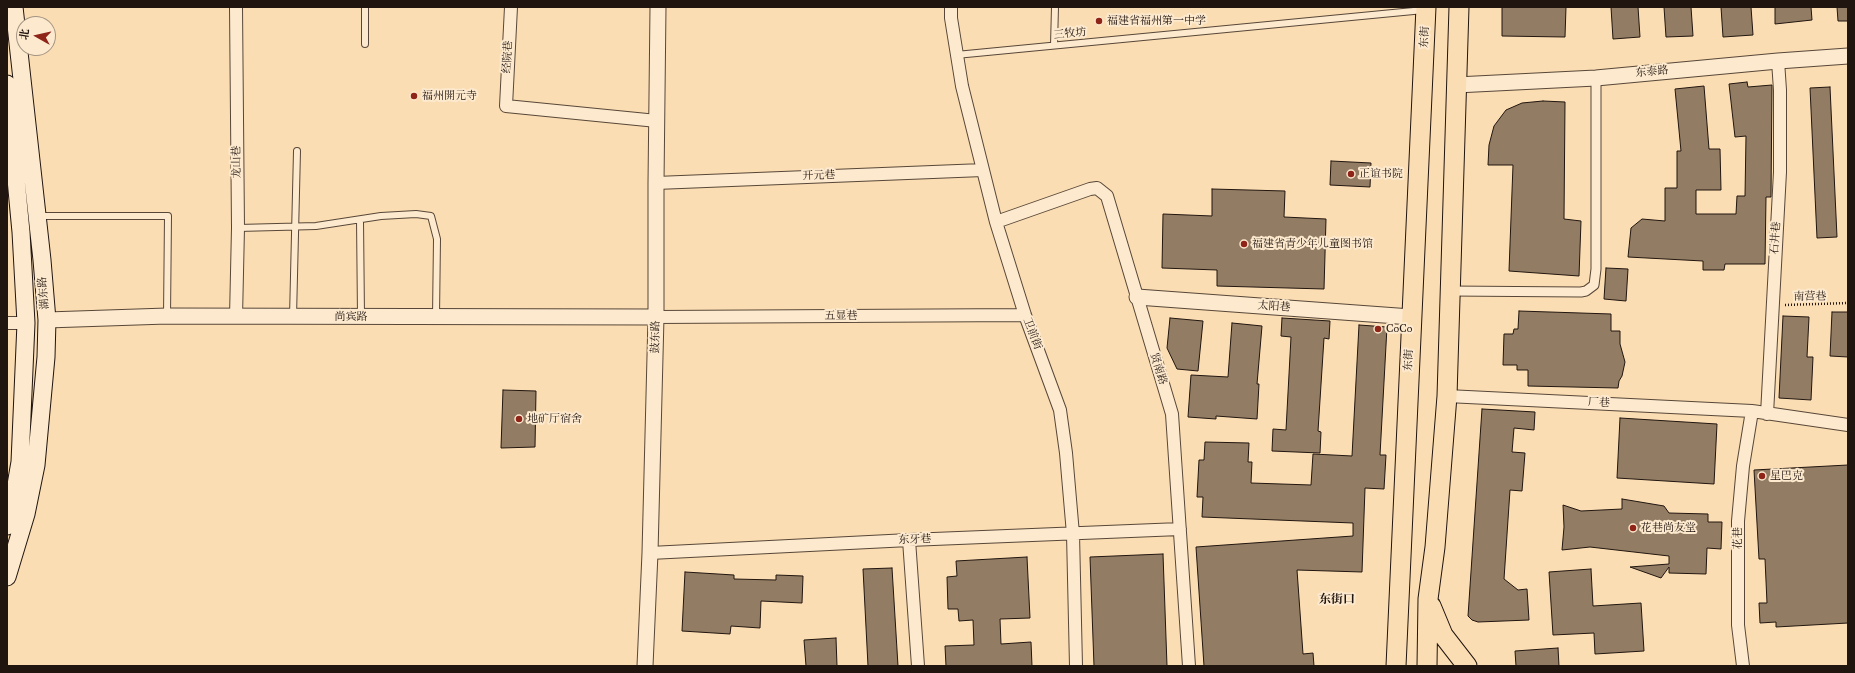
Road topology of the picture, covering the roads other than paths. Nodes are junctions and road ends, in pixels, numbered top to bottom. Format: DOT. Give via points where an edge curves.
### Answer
graph roads {
  1 [pos="14,7"];
  2 [pos="236,7"];
  3 [pos="365,7"];
  4 [pos="511,7"];
  5 [pos="658,7"];
  6 [pos="951,7"];
  7 [pos="1055,7"];
  8 [pos="1459,7"];
  9 [pos="1426,9"];
  10 [pos="365,44"];
  11 [pos="1054,45"];
  12 [pos="956,55"];
  13 [pos="1848,56"];
  14 [pos="1778,61"];
  15 [pos="1596,78"];
  16 [pos="1456,85"];
  17 [pos="7,90"];
  18 [pos="657,121"];
  19 [pos="297,151"];
  20 [pos="982,170"];
  21 [pos="656,183"];
  22 [pos="37,216"];
  23 [pos="360,220"];
  24 [pos="996,222"];
  25 [pos="296,227"];
  26 [pos="238,228"];
  27 [pos="1450,291"];
  28 [pos="1137,297"];
  29 [pos="1025,315"];
  30 [pos="167,316"];
  31 [pos="236,316"];
  32 [pos="436,316"];
  33 [pos="293,317"];
  34 [pos="361,317"];
  35 [pos="656,317"];
  36 [pos="1411,317"];
  37 [pos="47,320"];
  38 [pos="7,323"];
  39 [pos="26,323"];
  40 [pos="1447,396"];
  41 [pos="1752,411"];
  42 [pos="1767,414"];
  43 [pos="1848,425"];
  44 [pos="7,526"];
  45 [pos="1180,529"];
  46 [pos="1073,534"];
  47 [pos="909,540"];
  48 [pos="650,553"];
  49 [pos="7,577"];
  50 [pos="1428,599"];
  51 [pos="645,666"];
  52 [pos="918,666"];
  53 [pos="1076,666"];
  54 [pos="1189,666"];
  55 [pos="1396,666"];
  56 [pos="1427,666"];
  57 [pos="1467,666"];
  58 [pos="1743,666"];
  1 -- 22 [label="main road, 湖东路"];
  2 -- 26 [label="street, 龙山巷"];
  3 -- 10 [label="lane"];
  4 -- 18 [label="street, 经院巷" via="506,106"];
  5 -- 18 [label="street, 鼓东路"];
  6 -- 12 [label="street, 卫前街"];
  7 -- 11 [label="lane"];
  8 -- 16 [label="main road"];
  9 -- 11 [label="lane, 三牧坊"];
  9 -- 36 [label="main road, 东街"];
  11 -- 12 [label="lane, 三牧坊"];
  12 -- 20 [label="street, 卫前街"];
  13 -- 14 [label="street, 东泰路"];
  14 -- 15 [label="street, 东泰路"];
  14 -- 42 [label="street, 石井巷" via="1780,172"];
  15 -- 16 [label="street, 东泰路"];
  15 -- 27 [label="street" via="1594,285 1581,292"];
  16 -- 27 [label="main road"];
  17 -- 39 [label="main road, 湖东路" via="21,232"];
  18 -- 21 [label="street, 鼓东路"];
  19 -- 25 [label="lane"];
  20 -- 21 [label="street, 开元巷"];
  20 -- 24 [label="street, 卫前街"];
  21 -- 35 [label="street, 鼓东路"];
  22 -- 30 [label="lane" via="168,216"];
  22 -- 37 [label="main road, 湖东路"];
  23 -- 25 [label="lane"];
  23 -- 32 [label="lane" via="416,214 431,216 437,239"];
  23 -- 34 [label="lane"];
  24 -- 28 [label="street, 贤南路" via="1097,188 1107,196"];
  24 -- 29 [label="street, 卫前街"];
  25 -- 26 [label="lane"];
  25 -- 33 [label="lane"];
  26 -- 31 [label="street, 龙山巷"];
  27 -- 40 [label="main road"];
  28 -- 36 [label="street, 太阳巷"];
  28 -- 45 [label="street, 贤南路" via="1172,414"];
  29 -- 35 [label="street, 五显巷"];
  29 -- 46 [label="street, 卫前街" via="1060,410"];
  30 -- 31 [label="street, 尚宾路"];
  30 -- 37 [label="street, 尚宾路"];
  31 -- 33 [label="street, 尚宾路"];
  32 -- 34 [label="street, 尚宾路"];
  32 -- 35 [label="street, 尚宾路"];
  33 -- 34 [label="street, 尚宾路"];
  35 -- 48 [label="street, 鼓东路"];
  36 -- 55 [label="main road, 东街"];
  37 -- 49 [label="main road, 湖东路" via="36,465 26,514"];
  38 -- 39 [label="street"];
  39 -- 44 [label="main road, 湖东路" via="20,462"];
  40 -- 41 [label="street, 厂巷"];
  40 -- 50 [label="main road" via="1436,547"];
  41 -- 42 [label="street, 厂巷"];
  41 -- 58 [label="street, 花巷" via="1738,521 1738,626"];
  42 -- 43 [label="street, 厂巷"];
  45 -- 46 [label="street, 东牙巷"];
  45 -- 54 [label="street, 贤南路"];
  46 -- 47 [label="street, 东牙巷"];
  46 -- 53 [label="street, 卫前街"];
  47 -- 48 [label="street, 东牙巷"];
  47 -- 52 [label="street"];
  48 -- 51 [label="street, 鼓东路"];
  50 -- 56 [label="main road"];
  50 -- 57 [label="main road" via="1443,635"];
}
